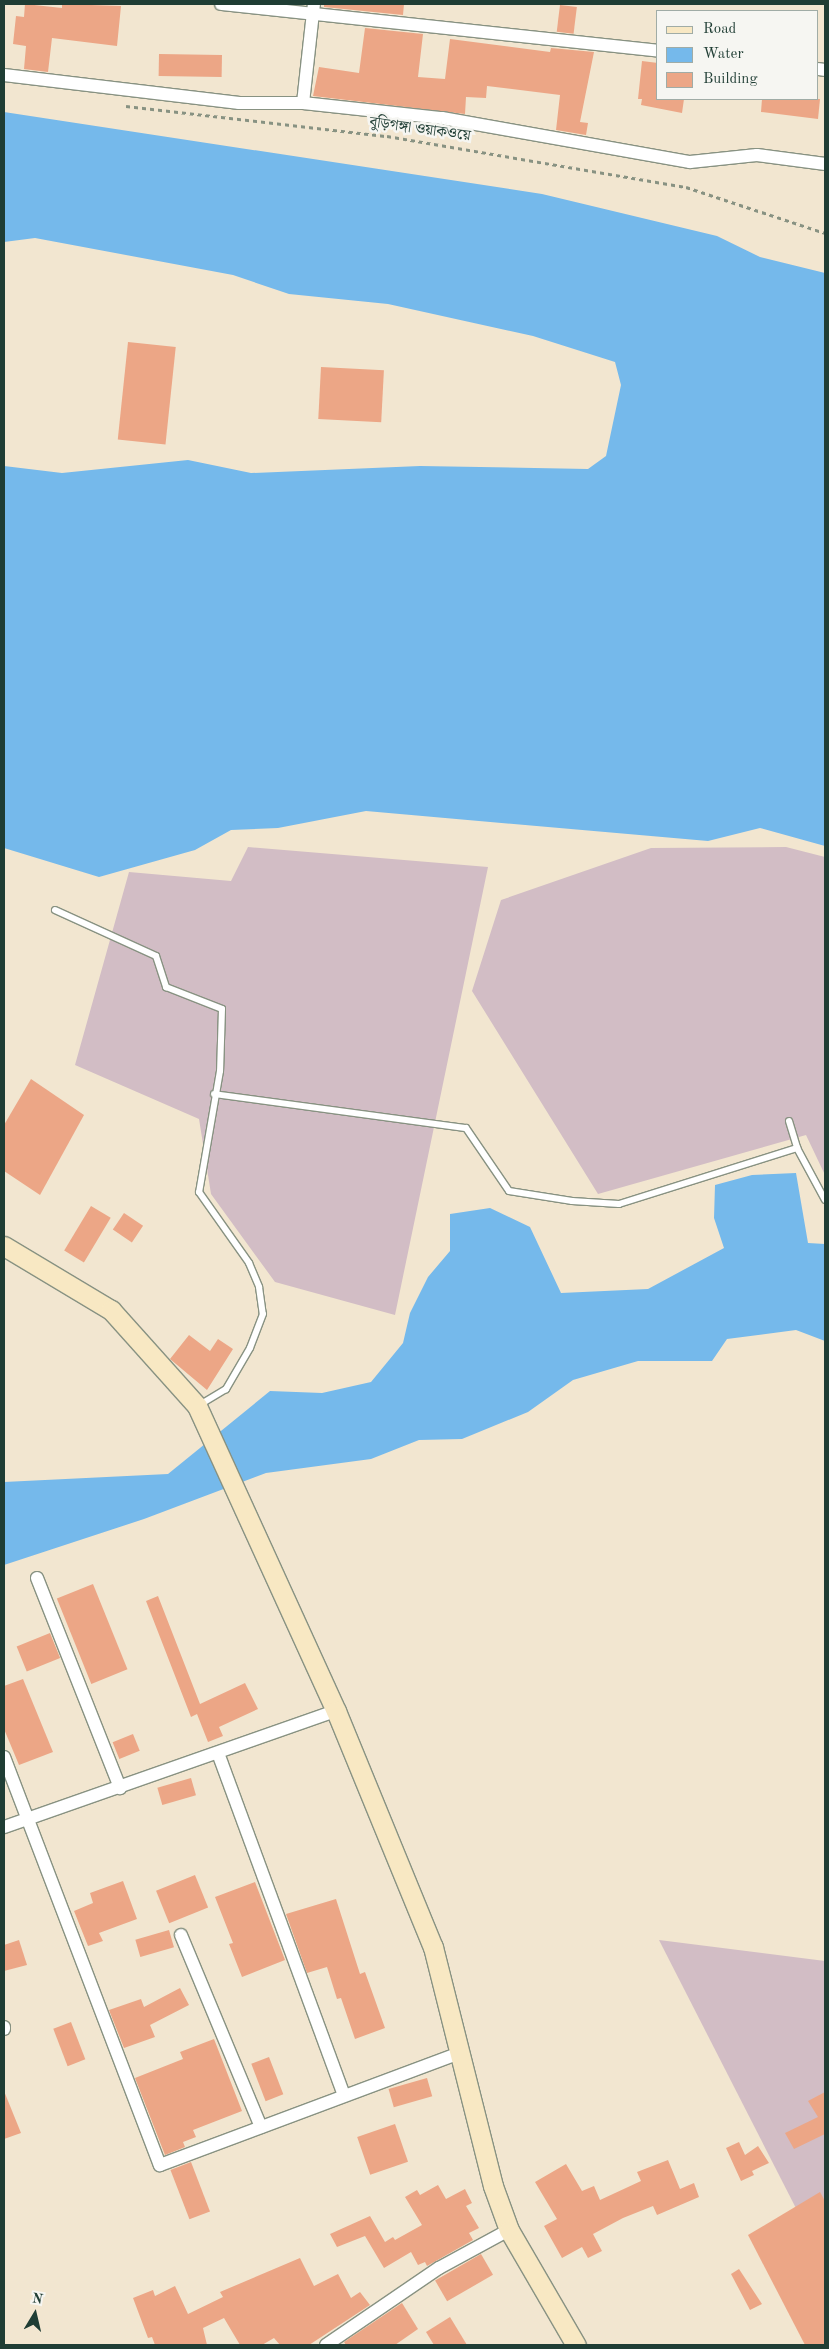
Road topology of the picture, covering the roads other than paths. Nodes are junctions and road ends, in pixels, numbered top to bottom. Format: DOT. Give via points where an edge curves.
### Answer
graph roads {
  1 [pos="221,4"];
  2 [pos="313,8"];
  3 [pos="656,51"];
  4 [pos="4,75"];
  5 [pos="302,103"];
  6 [pos="825,164"];
  7 [pos="55,910"];
  8 [pos="214,1094"];
  9 [pos="789,1121"];
  10 [pos="797,1148"];
  11 [pos="825,1200"];
  12 [pos="4,1246"];
  13 [pos="197,1406"];
  14 [pos="37,1578"];
  15 [pos="336,1711"];
  16 [pos="218,1753"];
  17 [pos="4,1757"];
  18 [pos="120,1788"];
  19 [pos="29,1819"];
  20 [pos="4,1827"];
  21 [pos="181,1935"];
  22 [pos="460,2053"];
  23 [pos="344,2096"];
  24 [pos="261,2127"];
  25 [pos="509,2230"];
  26 [pos="326,2345"];
  27 [pos="576,2345"];
  1 -- 2 [label="street"];
  2 -- 3 [label="street"];
  2 -- 5 [label="street"];
  4 -- 5 [label="street" via="239,104"];
  5 -- 6 [label="street" via="442,118 690,162 757,155"];
  7 -- 8 [label="lane" via="156,956 166,988 222,1009 220,1071"];
  8 -- 10 [label="lane" via="466,1128 508,1191 572,1201 619,1204"];
  8 -- 13 [label="lane" via="199,1192 249,1263 259,1287 263,1314 250,1348 226,1389"];
  9 -- 10 [label="lane"];
  10 -- 11 [label="lane"];
  12 -- 13 [label="street" via="110,1310"];
  13 -- 15 [label="street"];
  14 -- 18 [label="street"];
  15 -- 16 [label="street"];
  15 -- 22 [label="street" via="433,1947"];
  16 -- 18 [label="street"];
  16 -- 23 [label="street"];
  17 -- 19 [label="street"];
  18 -- 19 [label="street"];
  19 -- 20 [label="street"];
  19 -- 24 [label="street" via="160,2165"];
  21 -- 24 [label="street"];
  22 -- 23 [label="street"];
  22 -- 25 [label="street" via="493,2186"];
  23 -- 24 [label="street"];
  25 -- 26 [label="street" via="439,2268"];
  25 -- 27 [label="street"];
}
